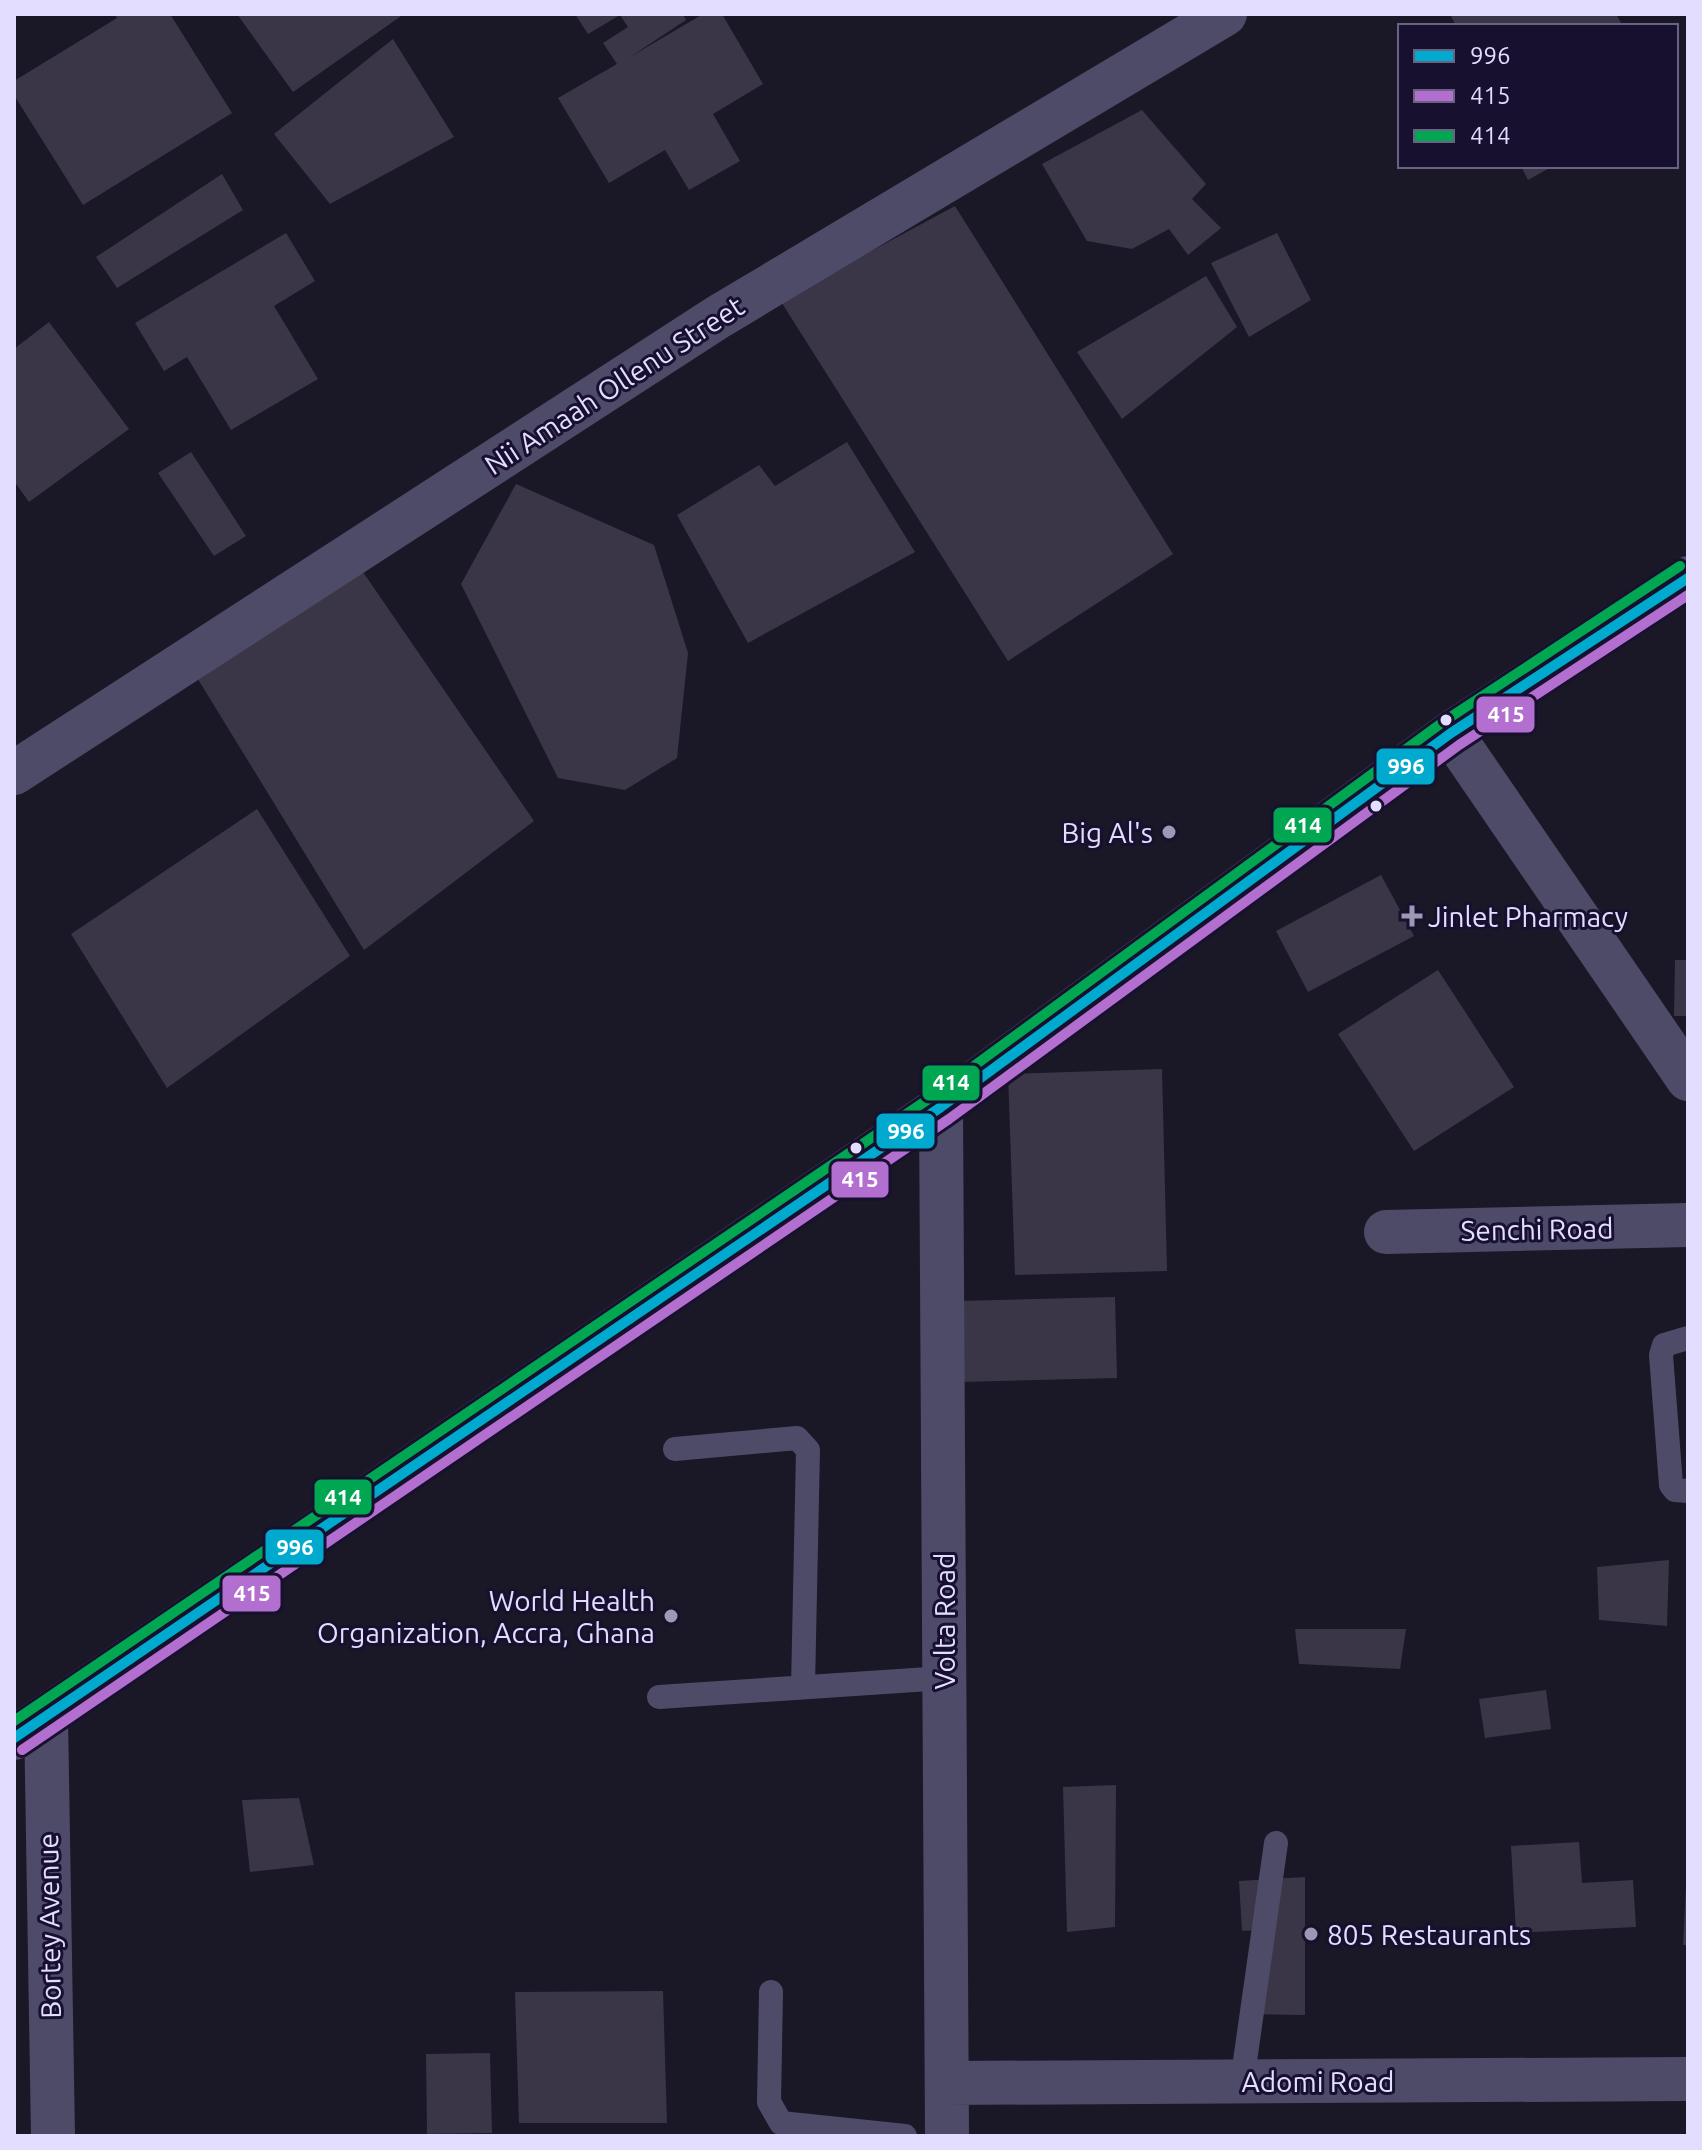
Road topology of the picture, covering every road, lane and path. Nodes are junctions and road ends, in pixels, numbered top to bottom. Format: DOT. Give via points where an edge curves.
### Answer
graph roads {
  1 [pos="1225,14"];
  2 [pos="1688,578"];
  3 [pos="1451,733"];
  4 [pos="14,773"];
  5 [pos="1688,1079"];
  6 [pos="941,1107"];
  7 [pos="1688,1225"];
  8 [pos="1386,1232"];
  9 [pos="1688,1338"];
  10 [pos="675,1449"];
  11 [pos="1688,1491"];
  12 [pos="944,1678"];
  13 [pos="803,1687"];
  14 [pos="659,1697"];
  15 [pos="30,1728"];
  16 [pos="1276,1843"];
  17 [pos="771,1992"];
  18 [pos="1688,2079"];
  19 [pos="1242,2082"];
  20 [pos="947,2083"];
  21 [pos="53,2136"];
  22 [pos="905,2136"];
  23 [pos="947,2136"];
  1 -- 4 [label="street, Nii Amaah Ollenu Street" via="718,317"];
  2 -- 3 [label="street"];
  3 -- 5 [label="street"];
  3 -- 6 [label="street"];
  6 -- 12 [label="street, Volta Road"];
  6 -- 15 [label="street"];
  7 -- 8 [label="street, Senchi Road"];
  9 -- 11 [label="lane" via="1664,1345 1661,1355 1671,1485"];
  10 -- 13 [label="lane" via="797,1438 808,1450"];
  12 -- 13 [label="lane"];
  12 -- 20 [label="street, Volta Road"];
  13 -- 14 [label="lane"];
  15 -- 21 [label="street, Bortey Avenue"];
  16 -- 19 [label="lane"];
  17 -- 22 [label="lane" via="769,2102 781,2123"];
  18 -- 19 [label="street, Adomi Road"];
  19 -- 20 [label="street, Adomi Road"];
  20 -- 23 [label="street, Volta Road"];
}
